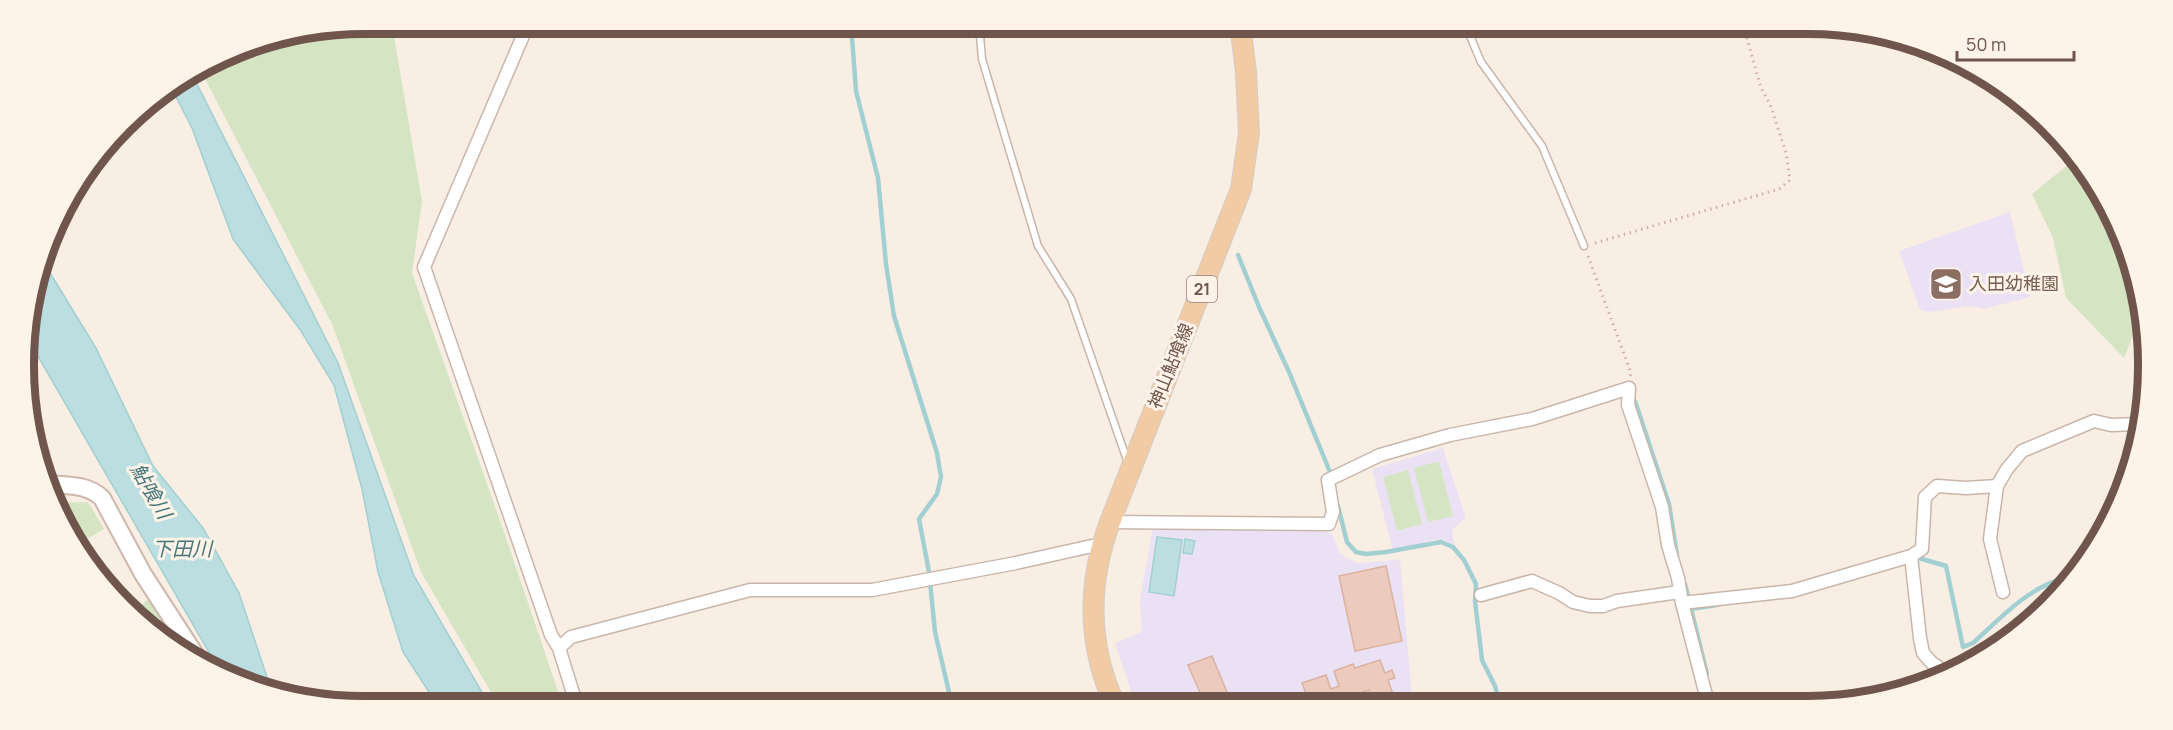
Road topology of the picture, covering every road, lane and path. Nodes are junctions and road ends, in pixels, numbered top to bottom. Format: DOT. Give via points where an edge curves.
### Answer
graph roads {
  1 [pos="524,34"];
  2 [pos="980,34"];
  3 [pos="1241,34"];
  4 [pos="1469,34"];
  5 [pos="1746,34"];
  6 [pos="1584,246"];
  7 [pos="1629,388"];
  8 [pos="2133,424"];
  9 [pos="1130,469"];
  10 [pos="57,485"];
  11 [pos="1997,486"];
  12 [pos="1110,522"];
  13 [pos="1101,544"];
  14 [pos="1911,556"];
  15 [pos="2004,592"];
  16 [pos="1481,595"];
  17 [pos="1685,600"];
  18 [pos="189,644"];
  19 [pos="559,648"];
  20 [pos="1939,668"];
  21 [pos="574,696"];
  22 [pos="1112,696"];
  23 [pos="1706,696"];
  1 -- 19 [label="street" via="424,267 551,635"];
  2 -- 9 [label="lane" via="982,59 1038,246 1071,299"];
  3 -- 9 [label="main road, 神山鮎喰線 / 21" via="1249,134 1241,189"];
  4 -- 6 [label="lane" via="1481,62 1542,146"];
  5 -- 6 [label="path" via="1761,88 1783,143 1790,180 1779,189"];
  6 -- 7 [label="path" via="1631,373"];
  7 -- 12 [label="street" via="1532,419 1450,435 1380,455 1328,480 1333,512 1329,524"];
  7 -- 17 [label="street" via="1628,405 1662,507 1668,544"];
  8 -- 11 [label="street" via="2094,421 2022,451"];
  9 -- 12 [label="main road, 神山鮎喰線 / 21"];
  10 -- 18 [label="main road" via="84,487 102,498 143,574"];
  11 -- 14 [label="street" via="1937,486 1925,497 1922,549"];
  11 -- 15 [label="street" via="1990,539"];
  12 -- 13 [label="main road, 神山鮎喰線 / 21"];
  13 -- 19 [label="street" via="872,590 750,590 571,637"];
  13 -- 22 [label="main road, 神山鮎喰線 / 21" via="1095,569 1093,620 1102,671"];
  14 -- 17 [label="street" via="1792,591"];
  14 -- 20 [label="street" via="1923,653"];
  16 -- 17 [label="street" via="1532,581 1573,602 1590,606 1617,601"];
  17 -- 23 [label="street"];
  19 -- 21 [label="street"];
}
